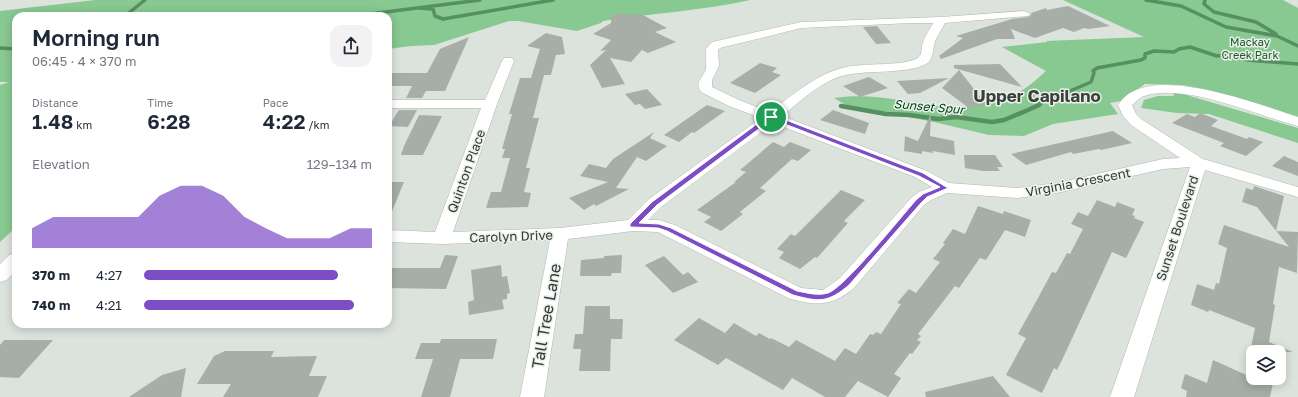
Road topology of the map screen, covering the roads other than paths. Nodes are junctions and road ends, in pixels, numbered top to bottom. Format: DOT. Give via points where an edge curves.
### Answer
graph roads {
  1 [pos="1024,14"];
  2 [pos="941,20"];
  3 [pos="508,61"];
  4 [pos="392,104"];
  5 [pos="490,104"];
  6 [pos="771,117"];
  7 [pos="1298,122"];
  8 [pos="1199,163"];
  9 [pos="945,188"];
  10 [pos="1298,192"];
  11 [pos="633,225"];
  12 [pos="560,234"];
  13 [pos="392,236"];
  14 [pos="442,238"];
  15 [pos="12,263"];
  16 [pos="0,275"];
  17 [pos="532,397"];
  18 [pos="1122,397"];
  1 -- 2 [label="street, Virginia Crescent"];
  2 -- 6 [label="street" via="929,41 927,55 922,61 832,74"];
  2 -- 6 [label="street, Virginia Crescent" via="789,27 716,45 712,49 712,68 704,81 706,89"];
  3 -- 5 [label="street, Quinton Place"];
  4 -- 5 [label="street"];
  5 -- 14 [label="street, Quinton Place"];
  6 -- 9 [label="street, Virginia Crescent" via="921,174"];
  6 -- 11 [label="street" via="655,204"];
  7 -- 8 [label="street, Sunset Boulevard" via="1208,95 1174,89 1141,92 1124,105 1136,122"];
  8 -- 9 [label="street, Virginia Crescent" via="1164,164 1033,192 1004,193"];
  8 -- 10 [label="street, Virginia Crescent"];
  8 -- 18 [label="street, Sunset Boulevard"];
  9 -- 11 [label="street, Carolyn Drive" via="918,201 847,283 835,293 821,297 795,293 669,229"];
  11 -- 12 [label="street, Carolyn Drive"];
  12 -- 14 [label="street, Carolyn Drive"];
  12 -- 17 [label="street, Tall Tree Lane"];
  13 -- 14 [label="street, Carolyn Drive"];
  15 -- 16 [label="street"];
}
